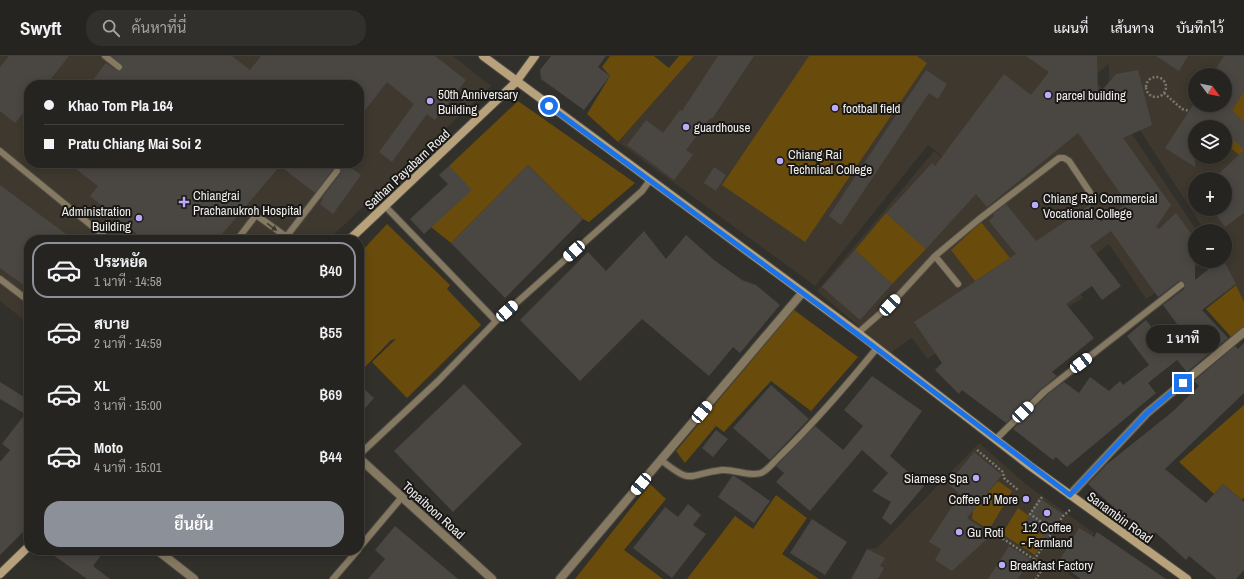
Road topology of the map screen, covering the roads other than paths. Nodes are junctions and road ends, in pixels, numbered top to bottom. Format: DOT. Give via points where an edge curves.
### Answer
graph roads {
  1 [pos="105,56"];
  2 [pos="483,56"];
  3 [pos="535,56"];
  4 [pos="119,67"];
  5 [pos="516,82"];
  6 [pos="0,151"];
  7 [pos="337,171"];
  8 [pos="650,180"];
  9 [pos="1093,197"];
  10 [pos="385,206"];
  11 [pos="103,235"];
  12 [pos="241,235"];
  13 [pos="285,235"];
  14 [pos="291,235"];
  15 [pos="354,235"];
  16 [pos="936,256"];
  17 [pos="0,279"];
  18 [pos="958,284"];
  19 [pos="1181,284"];
  20 [pos="803,292"];
  21 [pos="24,297"];
  22 [pos="496,321"];
  23 [pos="1244,332"];
  24 [pos="858,334"];
  25 [pos="877,348"];
  26 [pos="996,439"];
  27 [pos="364,452"];
  28 [pos="661,460"];
  29 [pos="364,462"];
  30 [pos="1070,495"];
  31 [pos="402,497"];
  32 [pos="364,542"];
  33 [pos="24,551"];
  34 [pos="163,555"];
  35 [pos="353,555"];
  36 [pos="0,574"];
  37 [pos="487,577"];
  38 [pos="194,579"];
  39 [pos="333,579"];
  40 [pos="560,579"];
  41 [pos="1186,579"];
  1 -- 4 [label="lane"];
  2 -- 5 [label="street, Sanambin Road"];
  3 -- 5 [label="street, Sathan Payabarn Road"];
  5 -- 8 [label="street, Sanambin Road"];
  5 -- 10 [label="street, Sathan Payabarn Road"];
  6 -- 11 [label="lane"];
  7 -- 14 [label="lane"];
  8 -- 20 [label="street, Sanambin Road"];
  8 -- 22 [label="lane" via="642,191"];
  9 -- 16 [label="lane" via="1069,161 1059,158"];
  10 -- 15 [label="street, Sathan Payabarn Road"];
  10 -- 22 [label="lane"];
  12 -- 13 [label="lane, one-way" via="256,215"];
  16 -- 18 [label="lane"];
  16 -- 24 [label="lane" via="890,305"];
  17 -- 21 [label="lane"];
  19 -- 26 [label="lane" via="1044,392"];
  20 -- 24 [label="street, Sanambin Road"];
  20 -- 28 [label="street"];
  22 -- 27 [label="lane"];
  23 -- 30 [label="street" via="1147,413"];
  24 -- 25 [label="street, Sanambin Road"];
  25 -- 26 [label="street, Sanambin Road"];
  25 -- 28 [label="lane" via="842,391 763,473 723,470 691,478 682,476"];
  26 -- 30 [label="street, Sanambin Road"];
  28 -- 40 [label="street"];
  29 -- 31 [label="street, Topaiboon Road"];
  30 -- 41 [label="street, Sanambin Road"];
  31 -- 32 [label="lane"];
  31 -- 37 [label="street, Topaiboon Road"];
  33 -- 36 [label="street"];
  34 -- 38 [label="street"];
  35 -- 39 [label="lane"];
}
